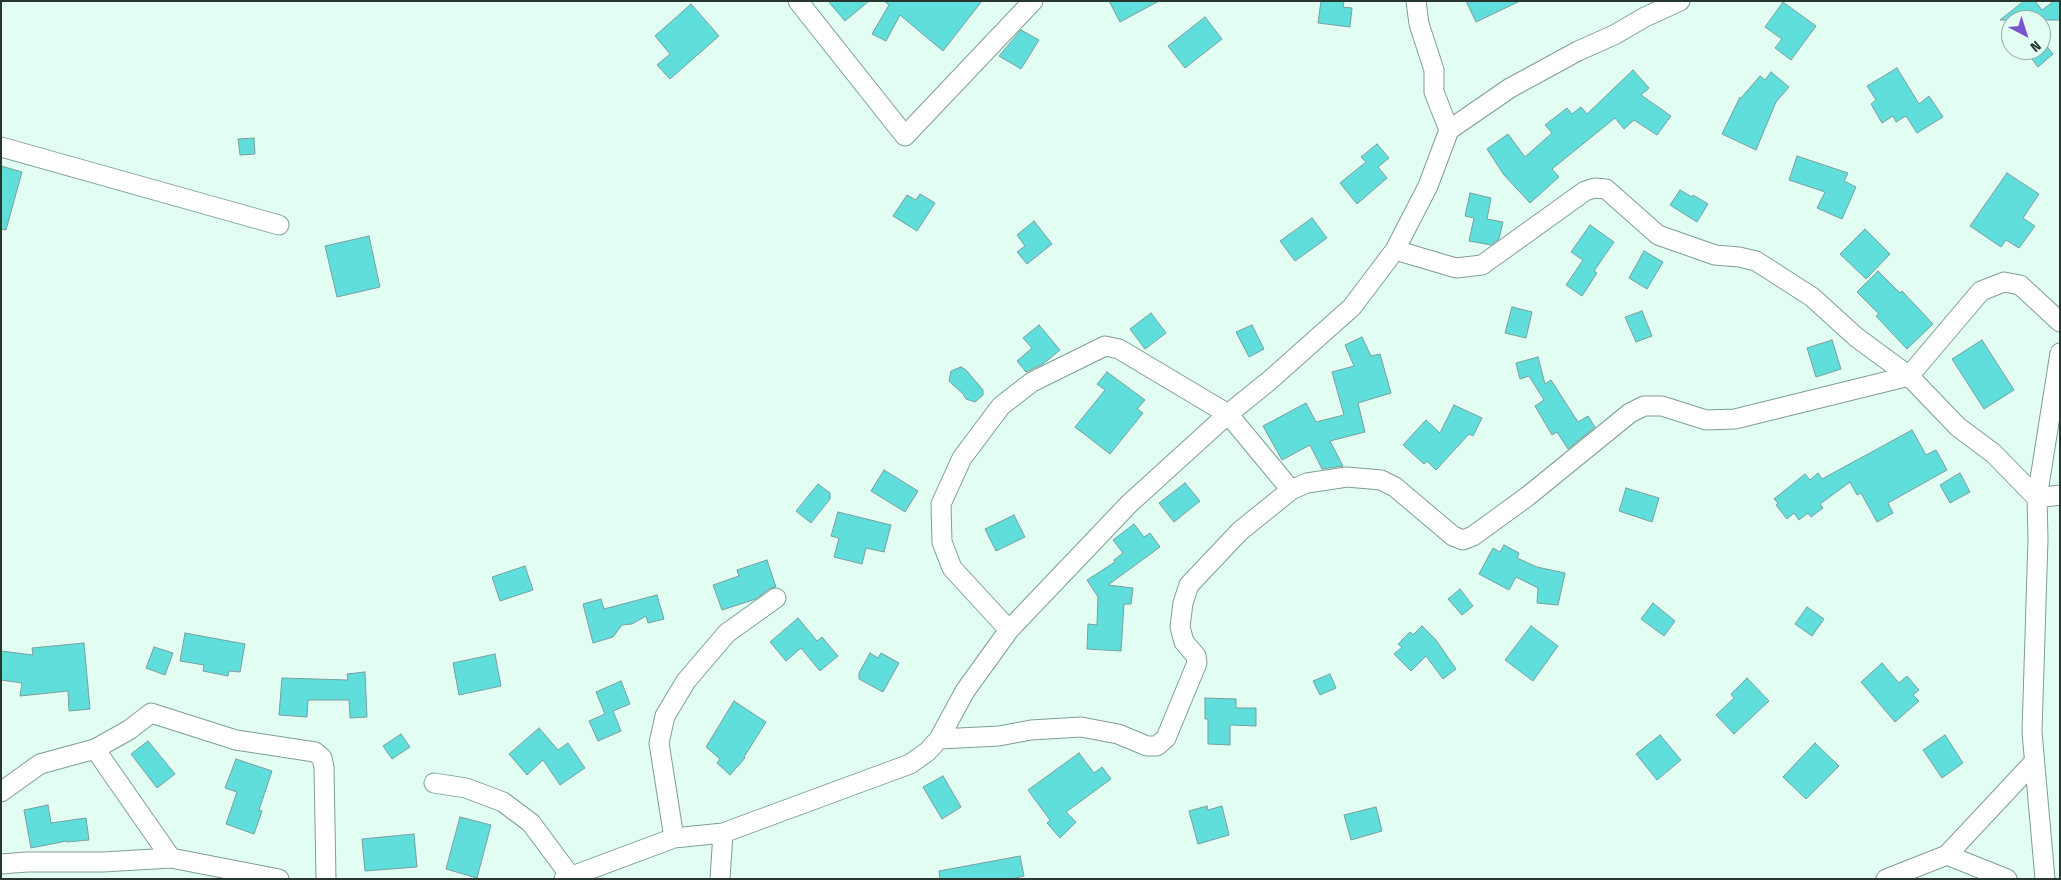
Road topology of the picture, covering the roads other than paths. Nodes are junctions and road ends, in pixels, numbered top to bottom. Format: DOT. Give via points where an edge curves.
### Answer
graph roads {
  1 [pos="798,1"];
  2 [pos="1033,1"];
  3 [pos="1416,1"];
  4 [pos="1680,1"];
  5 [pos="1449,130"];
  6 [pos="1,147"];
  7 [pos="279,225"];
  8 [pos="1394,250"];
  9 [pos="2060,322"];
  10 [pos="2060,353"];
  11 [pos="1909,376"];
  12 [pos="1228,414"];
  13 [pos="1291,490"];
  14 [pos="2060,495"];
  15 [pos="2037,498"];
  16 [pos="776,598"];
  17 [pos="1008,630"];
  18 [pos="939,739"];
  19 [pos="95,749"];
  20 [pos="2034,762"];
  21 [pos="434,782"];
  22 [pos="1,792"];
  23 [pos="723,833"];
  24 [pos="674,838"];
  25 [pos="1947,855"];
  26 [pos="171,858"];
  27 [pos="1,864"];
  28 [pos="568,878"];
  29 [pos="280,879"];
  30 [pos="326,879"];
  31 [pos="720,879"];
  32 [pos="1886,879"];
  33 [pos="2007,879"];
  34 [pos="2045,879"];
  1 -- 2 [label="street" via="904,136"];
  3 -- 5 [label="street" via="1419,24 1434,70 1434,92"];
  4 -- 5 [label="street" via="1578,50 1510,88"];
  5 -- 8 [label="street" via="1428,186"];
  6 -- 7 [label="street"];
  8 -- 11 [label="street" via="1456,268 1482,265 1585,191 1606,189 1658,234 1715,255 1756,261 1812,297 1856,337"];
  8 -- 12 [label="street" via="1352,307"];
  9 -- 11 [label="street" via="2020,285 2004,282 1981,291"];
  10 -- 15 [label="street"];
  11 -- 13 [label="street" via="1735,420 1706,420 1662,406 1644,406 1630,413 1528,496 1463,540 1453,536 1395,487 1381,480 1347,478 1307,483"];
  11 -- 15 [label="street" via="1958,427 1993,453"];
  12 -- 13 [label="street"];
  12 -- 17 [label="street" via="1129,504"];
  12 -- 17 [label="street" via="1119,349 1105,346 1032,382 1001,406 962,458 941,504 942,542 952,568"];
  13 -- 18 [label="street" via="1240,531 1189,585 1180,627 1184,642 1196,656 1197,663 1166,738 1157,746 1081,727"];
  14 -- 15 [label="street"];
  15 -- 20 [label="street"];
  16 -- 24 [label="street" via="727,634 686,681 665,716 659,743"];
  17 -- 18 [label="street" via="965,691"];
  18 -- 23 [label="street" via="910,764"];
  19 -- 22 [label="street" via="40,764"];
  19 -- 26 [label="street"];
  19 -- 30 [label="street" via="152,713 236,740 315,752 322,758 324,768"];
  20 -- 25 [label="street"];
  20 -- 34 [label="street"];
  21 -- 28 [label="street" via="466,788 503,802 531,823"];
  23 -- 24 [label="street"];
  23 -- 31 [label="street"];
  24 -- 28 [label="street"];
  25 -- 32 [label="street"];
  25 -- 33 [label="street"];
  26 -- 27 [label="street"];
  26 -- 29 [label="street"];
}
